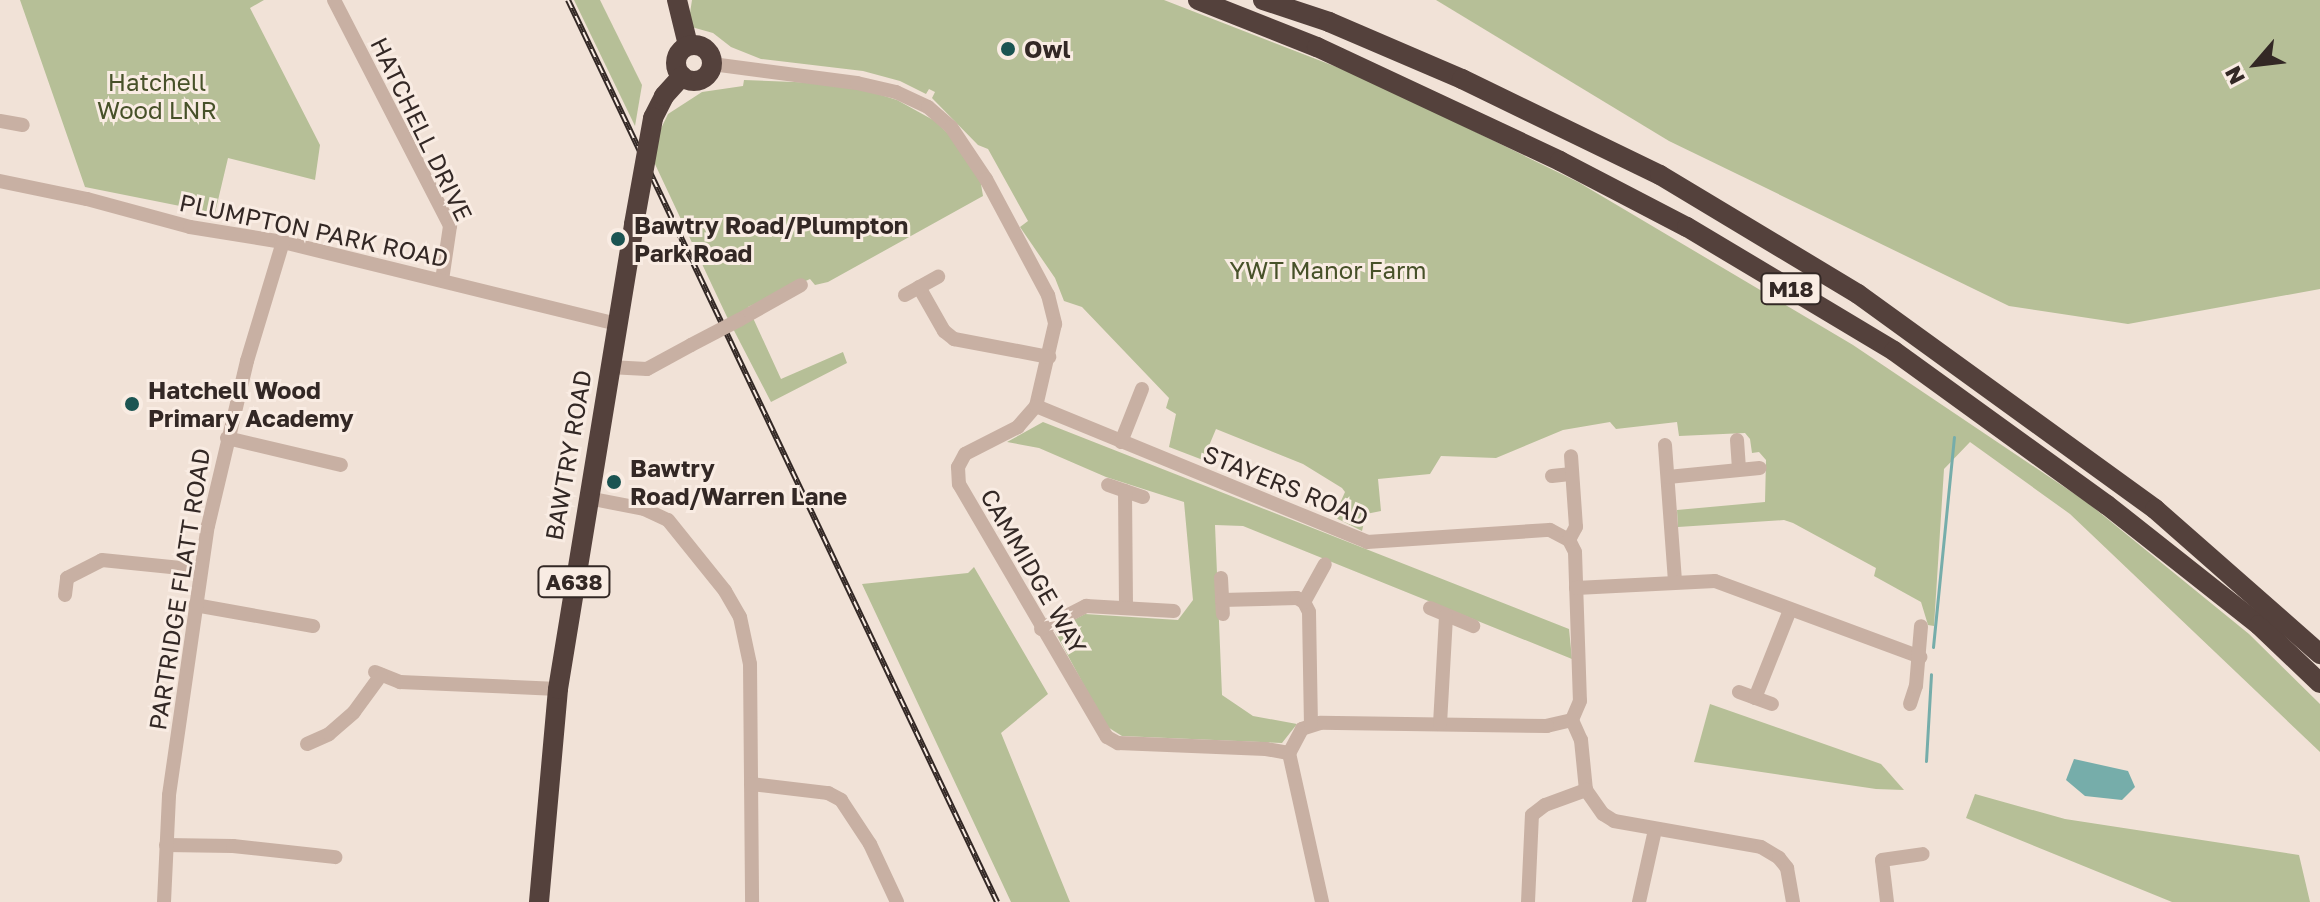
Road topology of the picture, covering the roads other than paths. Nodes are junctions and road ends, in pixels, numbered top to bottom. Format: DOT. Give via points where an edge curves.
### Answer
graph roads {
  1 [pos="334,0"];
  2 [pos="677,0"];
  3 [pos="1198,0"];
  4 [pos="1263,0"];
  5 [pos="688,45"];
  6 [pos="712,64"];
  7 [pos="682,76"];
  8 [pos="0,121"];
  9 [pos="23,125"];
  10 [pos="0,181"];
  11 [pos="283,242"];
  12 [pos="938,277"];
  13 [pos="442,280"];
  14 [pos="801,285"];
  15 [pos="919,287"];
  16 [pos="905,295"];
  17 [pos="618,324"];
  18 [pos="1049,357"];
  19 [pos="609,367"];
  20 [pos="1142,389"];
  21 [pos="1036,406"];
  22 [pos="227,438"];
  23 [pos="1737,440"];
  24 [pos="1121,442"];
  25 [pos="1665,445"];
  26 [pos="1571,456"];
  27 [pos="341,465"];
  28 [pos="1760,468"];
  29 [pos="1739,469"];
  30 [pos="1572,474"];
  31 [pos="1552,476"];
  32 [pos="1668,477"];
  33 [pos="1108,485"];
  34 [pos="1125,491"];
  35 [pos="1143,497"];
  36 [pos="588,498"];
  37 [pos="1569,540"];
  38 [pos="1325,564"];
  39 [pos="200,570"];
  40 [pos="1221,578"];
  41 [pos="1675,581"];
  42 [pos="1576,588"];
  43 [pos="65,595"];
  44 [pos="1304,602"];
  45 [pos="195,605"];
  46 [pos="1126,608"];
  47 [pos="1430,608"];
  48 [pos="1790,610"];
  49 [pos="1174,611"];
  50 [pos="1446,616"];
  51 [pos="313,626"];
  52 [pos="1473,626"];
  53 [pos="1921,626"];
  54 [pos="1041,629"];
  55 [pos="2320,654"];
  56 [pos="1920,657"];
  57 [pos="2320,683"];
  58 [pos="558,689"];
  59 [pos="1739,692"];
  60 [pos="1755,698"];
  61 [pos="1772,704"];
  62 [pos="1910,704"];
  63 [pos="1572,720"];
  64 [pos="1311,724"];
  65 [pos="1440,724"];
  66 [pos="307,744"];
  67 [pos="1289,753"];
  68 [pos="751,784"];
  69 [pos="1586,790"];
  70 [pos="1655,830"];
  71 [pos="166,845"];
  72 [pos="1923,854"];
  73 [pos="335,857"];
  74 [pos="164,902"];
  75 [pos="539,902"];
  76 [pos="752,902"];
  77 [pos="897,902"];
  78 [pos="1322,902"];
  79 [pos="1528,902"];
  80 [pos="1639,902"];
  81 [pos="1793,902"];
  82 [pos="1887,902"];
  1 -- 13 [label="street, HATCHELL DRIVE" via="450,226"];
  2 -- 5 [label="highway, BAWTRY ROAD / A638"];
  3 -- 57 [label="highway, M18" via="1317,47 1560,161 1687,227 1882,343 2107,505 2259,625"];
  4 -- 55 [label="highway, M18" via="1462,79 1660,175 1858,294 2155,509"];
  5 -- 6 [label="highway" via="705,49"];
  5 -- 7 [label="highway, BAWTRY ROAD / A638" via="676,59"];
  6 -- 7 [label="highway" via="701,79"];
  6 -- 18 [label="street" via="857,83 928,107 951,127 986,179 1048,295 1055,324"];
  7 -- 17 [label="highway, BAWTRY ROAD / A638, bridge" via="653,118"];
  8 -- 9 [label="street"];
  10 -- 11 [label="street, PLUMPTON PARK ROAD" via="190,227"];
  11 -- 13 [label="street, PLUMPTON PARK ROAD"];
  11 -- 22 [label="street, PARTRIDGE FLATT ROAD"];
  12 -- 15 [label="street"];
  13 -- 17 [label="street, PLUMPTON PARK ROAD"];
  14 -- 19 [label="street, bridge" via="647,369"];
  15 -- 16 [label="street"];
  15 -- 18 [label="street" via="954,339"];
  17 -- 19 [label="highway, BAWTRY ROAD / A638"];
  18 -- 21 [label="street"];
  19 -- 36 [label="highway, BAWTRY ROAD / A638"];
  20 -- 24 [label="street"];
  21 -- 24 [label="street, STAYERS ROAD"];
  21 -- 54 [label="street, CAMMIDGE WAY" via="1018,427 965,454 958,467 959,484"];
  22 -- 27 [label="street"];
  22 -- 39 [label="street, PARTRIDGE FLATT ROAD"];
  23 -- 29 [label="street"];
  24 -- 37 [label="street, STAYERS ROAD" via="1367,542 1550,530"];
  25 -- 32 [label="street"];
  26 -- 30 [label="street"];
  28 -- 29 [label="street"];
  29 -- 32 [label="street"];
  30 -- 31 [label="street"];
  30 -- 37 [label="street" via="1576,527"];
  32 -- 41 [label="street"];
  33 -- 34 [label="street"];
  34 -- 35 [label="street"];
  34 -- 46 [label="street"];
  36 -- 58 [label="highway, BAWTRY ROAD / A638"];
  36 -- 68 [label="street" via="644,509 668,520 732,604 748,641"];
  37 -- 42 [label="street" via="1575,552"];
  38 -- 44 [label="street"];
  39 -- 43 [label="street" via="102,560 67,578"];
  39 -- 45 [label="street, PARTRIDGE FLATT ROAD"];
  40 -- 44 [label="street" via="1223,607 1297,598"];
  41 -- 42 [label="street"];
  41 -- 48 [label="street" via="1715,581"];
  42 -- 63 [label="street" via="1580,701"];
  44 -- 64 [label="street" via="1309,612"];
  45 -- 51 [label="street"];
  45 -- 71 [label="street, PARTRIDGE FLATT ROAD"];
  46 -- 49 [label="street"];
  46 -- 54 [label="street" via="1086,606"];
  47 -- 50 [label="street"];
  48 -- 56 [label="street"];
  48 -- 60 [label="street"];
  50 -- 52 [label="street"];
  50 -- 65 [label="street"];
  53 -- 56 [label="street"];
  54 -- 67 [label="street, CAMMIDGE WAY" via="1100,730 1118,743"];
  56 -- 62 [label="street"];
  58 -- 66 [label="street" via="400,682 378,673 354,712 329,734"];
  58 -- 75 [label="highway, BAWTRY ROAD / A638"];
  59 -- 60 [label="street"];
  60 -- 61 [label="street"];
  63 -- 65 [label="street" via="1547,726"];
  63 -- 69 [label="street" via="1580,733"];
  64 -- 65 [label="street"];
  64 -- 67 [label="street" via="1302,729"];
  67 -- 78 [label="street"];
  68 -- 76 [label="street"];
  68 -- 77 [label="street" via="828,793 841,800 870,844"];
  69 -- 70 [label="street" via="1598,810 1614,821"];
  69 -- 79 [label="street" via="1532,815"];
  70 -- 80 [label="street"];
  70 -- 81 [label="street" via="1750,843 1771,852 1787,868"];
  71 -- 73 [label="street"];
  71 -- 74 [label="street, PARTRIDGE FLATT ROAD"];
  72 -- 82 [label="street" via="1882,860"];
}
